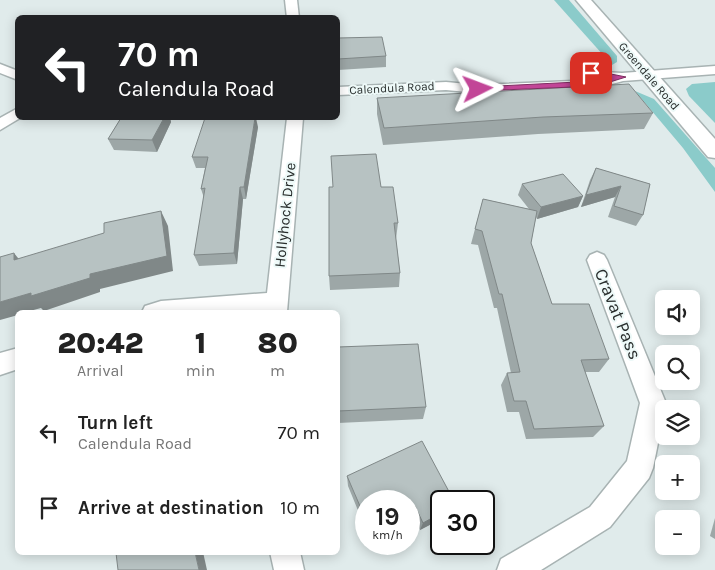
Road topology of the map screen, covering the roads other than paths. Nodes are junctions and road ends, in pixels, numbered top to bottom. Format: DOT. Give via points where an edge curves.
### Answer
graph roads {
  1 [pos="290,0"];
  2 [pos="583,0"];
  3 [pos="292,15"];
  4 [pos="0,68"];
  5 [pos="715,70"];
  6 [pos="15,75"];
  7 [pos="650,75"];
  8 [pos="340,91"];
  9 [pos="15,114"];
  10 [pos="295,120"];
  11 [pos="0,125"];
  12 [pos="715,152"];
  13 [pos="597,260"];
  14 [pos="277,307"];
  15 [pos="161,310"];
  16 [pos="15,359"];
  17 [pos="0,364"];
  18 [pos="286,555"];
  19 [pos="289,570"];
  20 [pos="512,570"];
  1 -- 3 [label="street"];
  2 -- 7 [label="street, Greendale Road"];
  4 -- 6 [label="street"];
  5 -- 7 [label="street, Calendula Road"];
  7 -- 8 [label="street, Calendula Road" via="622,77 597,84"];
  7 -- 12 [label="street, Greendale Road"];
  9 -- 11 [label="street"];
  10 -- 14 [label="street, Hollyhock Drive"];
  13 -- 20 [label="street, Cravat Pass" via="653,403 640,468 600,517"];
  14 -- 15 [label="street"];
  16 -- 17 [label="street"];
  18 -- 19 [label="street"];
}
